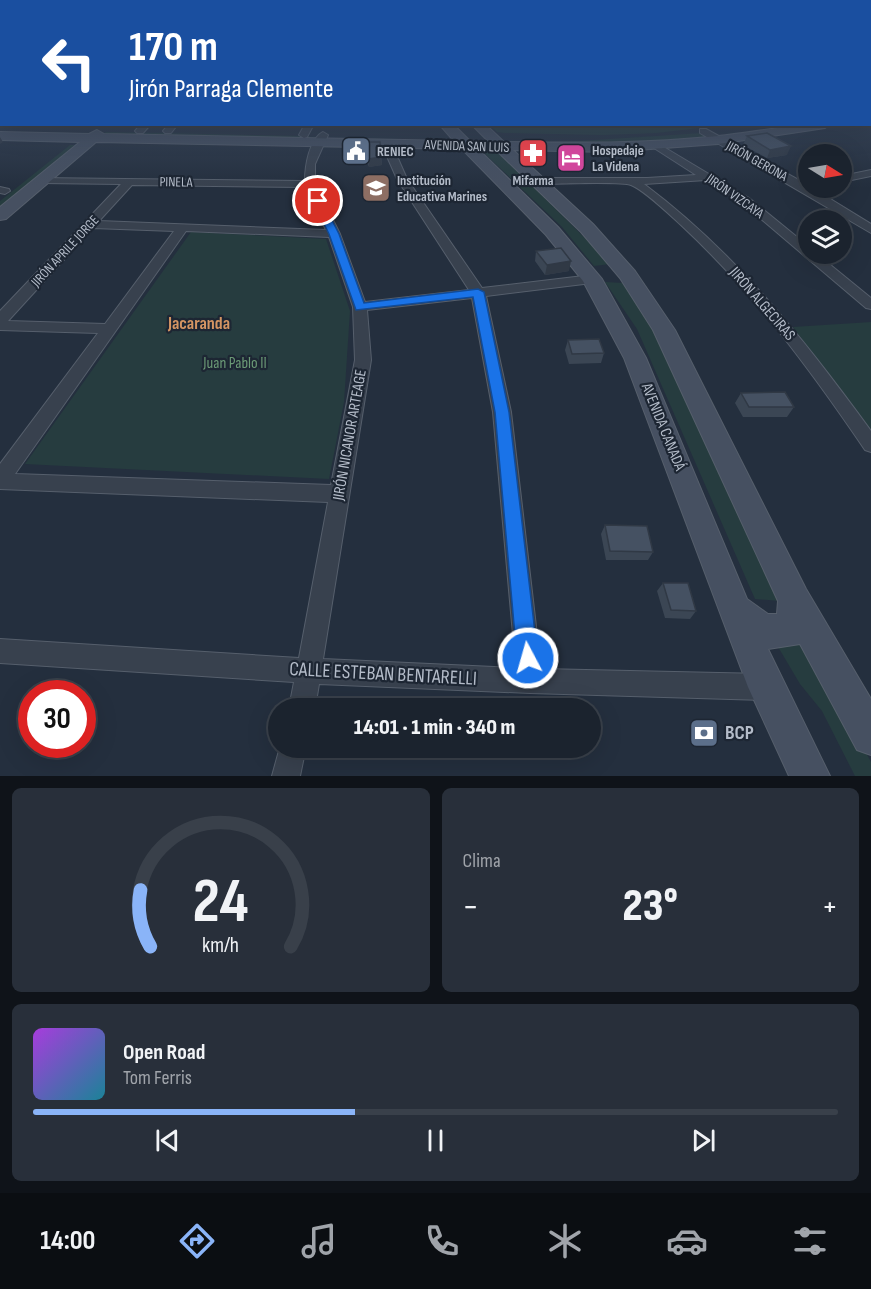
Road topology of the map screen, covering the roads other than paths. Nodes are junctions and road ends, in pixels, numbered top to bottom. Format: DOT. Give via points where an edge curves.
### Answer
graph roads {
  1 [pos="737,126"];
  2 [pos="812,126"];
  3 [pos="434,127"];
  4 [pos="143,128"];
  5 [pos="171,128"];
  6 [pos="0,129"];
  7 [pos="307,130"];
  8 [pos="703,131"];
  9 [pos="87,134"];
  10 [pos="0,136"];
  11 [pos="409,136"];
  12 [pos="479,138"];
  13 [pos="321,139"];
  14 [pos="718,140"];
  15 [pos="393,144"];
  16 [pos="657,146"];
  17 [pos="871,173"];
  18 [pos="708,177"];
  19 [pos="852,177"];
  20 [pos="42,180"];
  21 [pos="536,181"];
  22 [pos="633,181"];
  23 [pos="798,181"];
  24 [pos="129,182"];
  25 [pos="310,184"];
  26 [pos="8,187"];
  27 [pos="825,198"];
  28 [pos="0,215"];
  29 [pos="90,224"];
  30 [pos="869,226"];
  31 [pos="183,227"];
  32 [pos="334,234"];
  33 [pos="798,244"];
  34 [pos="822,264"];
  35 [pos="628,275"];
  36 [pos="592,279"];
  37 [pos="478,292"];
  38 [pos="871,305"];
  39 [pos="360,308"];
  40 [pos="0,320"];
  41 [pos="0,324"];
  42 [pos="109,328"];
  43 [pos="871,445"];
  44 [pos="0,480"];
  45 [pos="338,494"];
  46 [pos="794,600"];
  47 [pos="735,610"];
  48 [pos="0,651"];
  49 [pos="310,671"];
  50 [pos="530,681"];
  51 [pos="766,687"];
  52 [pos="304,698"];
  53 [pos="864,713"];
  54 [pos="871,736"];
  55 [pos="290,758"];
  56 [pos="286,776"];
  57 [pos="810,776"];
  1 -- 8 [label="main road, AVENIDA SAN LUIS"];
  2 -- 14 [label="main road, AVENIDA SAN LUIS"];
  3 -- 11 [label="main road"];
  3 -- 12 [label="main road, AVENIDA CANADÁ"];
  4 -- 5 [label="main road, AVENIDA SAN LUIS"];
  4 -- 9 [label="main road, AVENIDA SAN LUIS"];
  5 -- 7 [label="main road, AVENIDA SAN LUIS"];
  6 -- 9 [label="main road, AVENIDA SAN LUIS"];
  7 -- 13 [label="main road, AVENIDA SAN LUIS"];
  8 -- 12 [label="main road, AVENIDA SAN LUIS" via="622,138"];
  8 -- 14 [label="street, JIRÓN GERONA"];
  9 -- 10 [label="main road, AVENIDA SAN LUIS"];
  9 -- 13 [label="main road, AVENIDA SAN LUIS"];
  9 -- 20 [label="main road"];
  9 -- 26 [label="main road"];
  11 -- 12 [label="main road, AVENIDA SAN LUIS"];
  11 -- 13 [label="main road, AVENIDA SAN LUIS"];
  12 -- 15 [label="main road, AVENIDA SAN LUIS"];
  12 -- 16 [label="main road, AVENIDA SAN LUIS" via="556,148"];
  12 -- 21 [label="main road, AVENIDA CANADÁ"];
  12 -- 36 [label="main road, AVENIDA CANADÁ"];
  13 -- 15 [label="main road, AVENIDA SAN LUIS"];
  13 -- 25 [label="street" via="310,165"];
  14 -- 16 [label="main road, AVENIDA SAN LUIS"];
  14 -- 23 [label="street, JIRÓN GERONA"];
  15 -- 37 [label="street" via="391,154 399,173"];
  16 -- 18 [label="street, JIRÓN VIZCAYA"];
  17 -- 19 [label="street"];
  18 -- 22 [label="street"];
  18 -- 33 [label="street, JIRÓN VIZCAYA" via="745,200"];
  20 -- 24 [label="street, PINELA"];
  20 -- 28 [label="main road"];
  21 -- 22 [label="street"];
  21 -- 35 [label="main road, AVENIDA CANADÁ" via="587,228"];
  22 -- 43 [label="street, JIRÓN ALGECIRAS" via="681,218 773,314"];
  24 -- 25 [label="street, PINELA"];
  24 -- 29 [label="street, JIRÓN APRILE JORGE"];
  25 -- 32 [label="street, JIRÓN NICANOR ARTEAGE"];
  27 -- 30 [label="street, JIRÓN GERONA"];
  29 -- 31 [label="street"];
  29 -- 40 [label="street, JIRÓN APRILE JORGE"];
  31 -- 32 [label="street"];
  31 -- 42 [label="street"];
  32 -- 39 [label="street, JIRÓN NICANOR ARTEAGE"];
  34 -- 38 [label="street, JIRÓN VIZCAYA"];
  35 -- 36 [label="main road" via="606,272"];
  35 -- 46 [label="main road, AVENIDA CANADÁ" via="664,330"];
  36 -- 37 [label="street"];
  36 -- 47 [label="main road, AVENIDA CANADÁ" via="635,357"];
  37 -- 39 [label="street"];
  37 -- 50 [label="street" via="502,412"];
  39 -- 45 [label="street, JIRÓN NICANOR ARTEAGE" via="363,360"];
  41 -- 42 [label="street"];
  42 -- 44 [label="street"];
  44 -- 45 [label="street"];
  45 -- 49 [label="street, JIRÓN NICANOR ARTEAGE"];
  46 -- 47 [label="main road" via="794,629 763,632"];
  46 -- 53 [label="main road, AVENIDA CANADÁ"];
  47 -- 51 [label="main road, AVENIDA CANADÁ"];
  48 -- 49 [label="street, CALLE ESTEBAN BENTARELLI"];
  49 -- 50 [label="street, CALLE ESTEBAN BENTARELLI"];
  49 -- 52 [label="street, JIRÓN NICANOR ARTEAGE"];
  50 -- 51 [label="street, CALLE ESTEBAN BENTARELLI"];
  51 -- 57 [label="main road, AVENIDA CANADÁ"];
  53 -- 54 [label="main road, AVENIDA CANADÁ"];
  55 -- 56 [label="street"];
}
